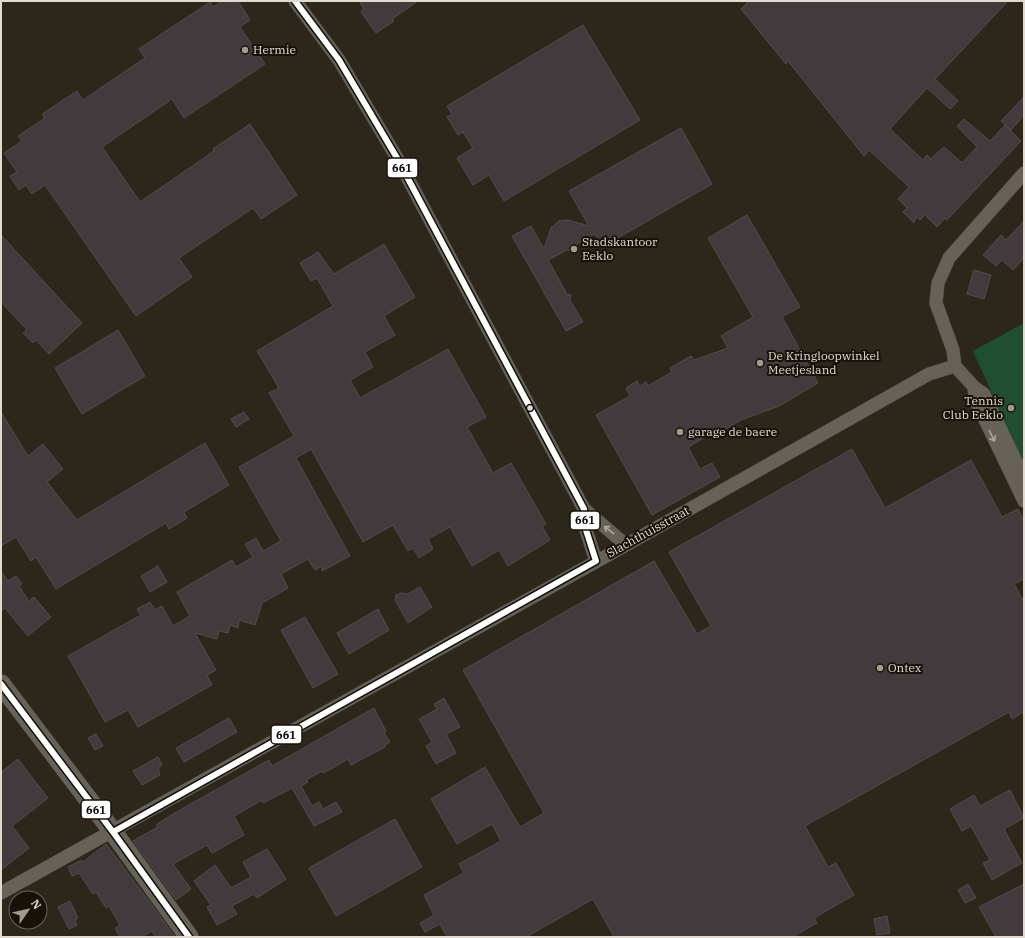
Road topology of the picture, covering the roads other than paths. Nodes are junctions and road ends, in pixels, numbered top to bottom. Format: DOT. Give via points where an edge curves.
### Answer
graph roads {
  1 [pos="295,1"];
  2 [pos="1024,173"];
  3 [pos="954,366"];
  4 [pos="974,387"];
  5 [pos="1024,478"];
  6 [pos="1024,501"];
  7 [pos="584,509"];
  8 [pos="626,545"];
  9 [pos="596,562"];
  10 [pos="1,684"];
  11 [pos="113,832"];
  12 [pos="1,893"];
  13 [pos="189,937"];
  1 -- 7 [label="street" via="339,60 397,158"];
  2 -- 3 [label="street" via="949,258 938,283 936,303 953,350"];
  3 -- 4 [label="street"];
  3 -- 8 [label="street, Slachthuisstraat" via="929,374"];
  4 -- 5 [label="street" via="984,394"];
  4 -- 6 [label="street, one-way" via="975,399"];
  8 -- 7 [label="street, one-way"];
  7 -- 9 [label="street" via="586,530"];
  8 -- 9 [label="street, Slachthuisstraat"];
  9 -- 11 [label="street, Slachthuisstraat"];
  10 -- 11 [label="street"];
  11 -- 12 [label="street, Slachthuisstraat"];
  11 -- 13 [label="street"];
}
